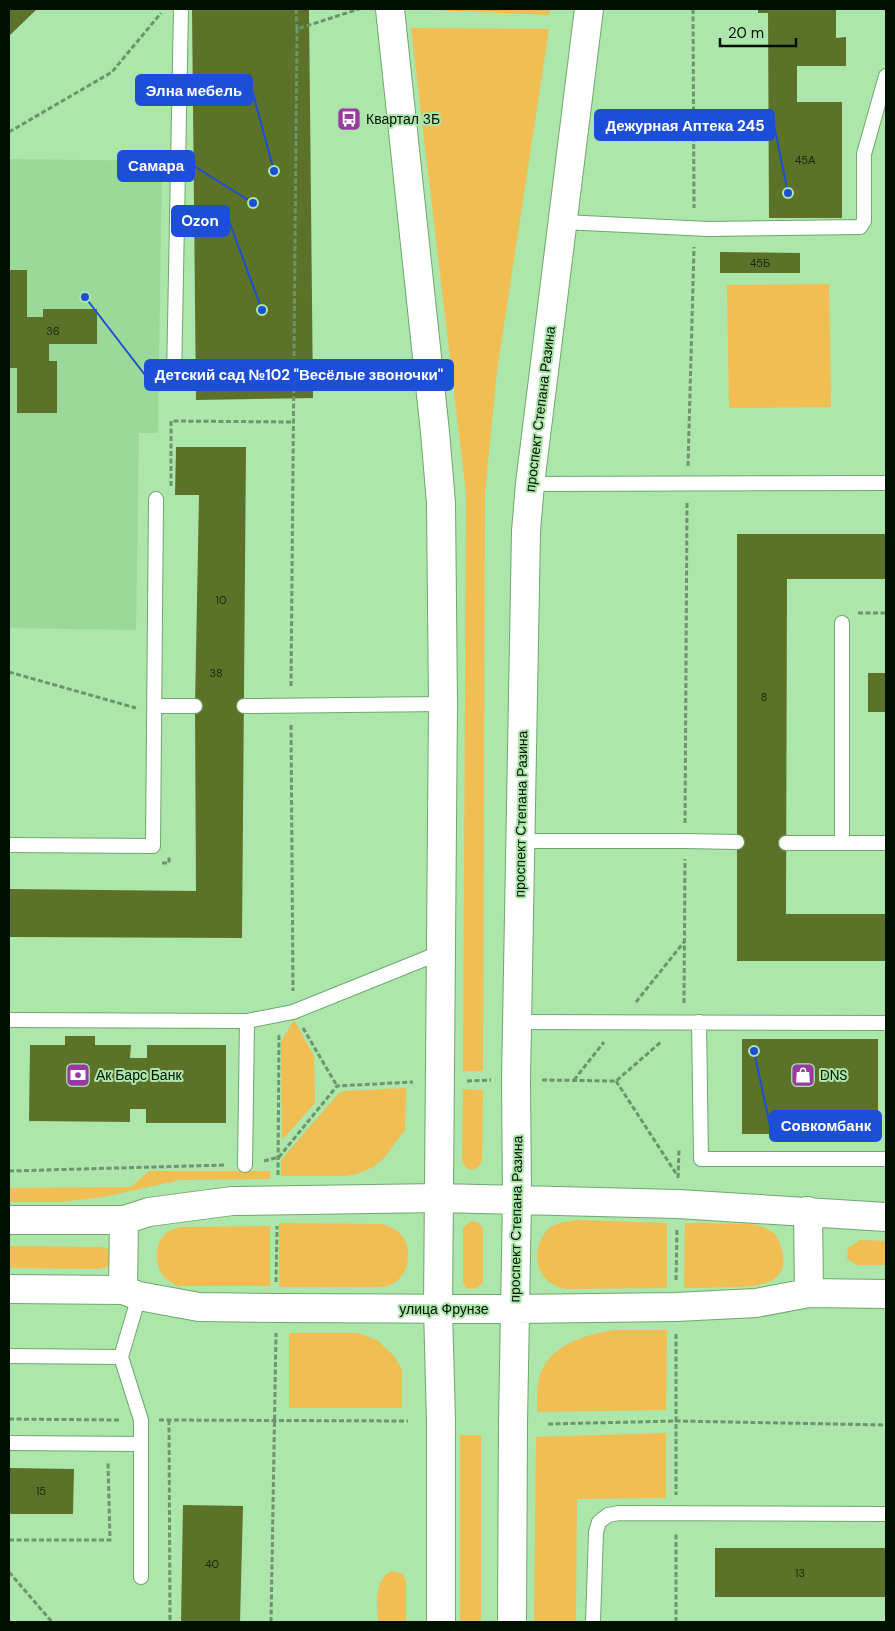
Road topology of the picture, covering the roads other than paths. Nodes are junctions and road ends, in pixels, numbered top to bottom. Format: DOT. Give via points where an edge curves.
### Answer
graph roads {
  1 [pos="180,9"];
  2 [pos="390,9"];
  3 [pos="589,9"];
  4 [pos="886,72"];
  5 [pos="886,76"];
  6 [pos="563,222"];
  7 [pos="174,379"];
  8 [pos="886,483"];
  9 [pos="530,484"];
  10 [pos="156,499"];
  11 [pos="842,623"];
  12 [pos="443,704"];
  13 [pos="196,706"];
  14 [pos="244,706"];
  15 [pos="155,710"];
  16 [pos="520,841"];
  17 [pos="737,842"];
  18 [pos="786,843"];
  19 [pos="842,843"];
  20 [pos="886,843"];
  21 [pos="9,844"];
  22 [pos="442,952"];
  23 [pos="9,1020"];
  24 [pos="247,1021"];
  25 [pos="517,1022"];
  26 [pos="700,1022"];
  27 [pos="886,1023"];
  28 [pos="886,1159"];
  29 [pos="244,1165"];
  30 [pos="439,1198"];
  31 [pos="517,1199"];
  32 [pos="808,1211"];
  33 [pos="886,1217"];
  34 [pos="9,1220"];
  35 [pos="124,1220"];
  36 [pos="9,1289"];
  37 [pos="131,1293"];
  38 [pos="809,1294"];
  39 [pos="886,1294"];
  40 [pos="438,1308"];
  41 [pos="514,1309"];
  42 [pos="9,1356"];
  43 [pos="121,1357"];
  44 [pos="9,1443"];
  45 [pos="141,1444"];
  46 [pos="886,1514"];
  47 [pos="141,1577"];
  48 [pos="441,1622"];
  49 [pos="512,1622"];
  50 [pos="593,1622"];
  1 -- 7 [label="lane"];
  2 -- 12 [label="main road" via="441,503"];
  3 -- 6 [label="main road, проспект Степана Разина"];
  4 -- 5 [label="lane"];
  5 -- 6 [label="lane" via="864,154 864,220 860,227 694,228"];
  6 -- 9 [label="main road, проспект Степана Разина"];
  8 -- 9 [label="lane"];
  9 -- 16 [label="main road, проспект Степана Разина" via="526,531"];
  10 -- 15 [label="lane"];
  11 -- 19 [label="lane"];
  12 -- 14 [label="lane"];
  12 -- 22 [label="main road"];
  13 -- 15 [label="lane"];
  15 -- 21 [label="lane" via="153,846"];
  16 -- 17 [label="lane"];
  16 -- 25 [label="main road, проспект Степана Разина"];
  18 -- 19 [label="lane"];
  19 -- 20 [label="lane"];
  22 -- 24 [label="lane" via="293,1012"];
  22 -- 30 [label="main road"];
  23 -- 24 [label="lane"];
  24 -- 29 [label="lane"];
  25 -- 26 [label="lane"];
  25 -- 31 [label="main road, проспект Степана Разина"];
  26 -- 27 [label="lane"];
  26 -- 28 [label="lane" via="700,1159"];
  30 -- 31 [label="main road"];
  30 -- 35 [label="main road" via="232,1201 149,1212"];
  30 -- 40 [label="main road"];
  31 -- 32 [label="main road"];
  31 -- 41 [label="main road, проспект Степана Разина"];
  32 -- 33 [label="main road"];
  32 -- 38 [label="main road"];
  34 -- 35 [label="main road"];
  35 -- 37 [label="main road"];
  36 -- 37 [label="main road, улица Фрунзе"];
  37 -- 40 [label="main road, улица Фрунзе" via="199,1307"];
  37 -- 43 [label="lane"];
  38 -- 39 [label="main road, улица Фрунзе"];
  38 -- 41 [label="main road, улица Фрунзе" via="738,1304"];
  40 -- 41 [label="main road, улица Фрунзе"];
  40 -- 48 [label="main road"];
  41 -- 49 [label="main road, проспект Степана Разина"];
  42 -- 43 [label="lane"];
  43 -- 45 [label="lane" via="141,1420"];
  44 -- 45 [label="lane"];
  45 -- 47 [label="lane"];
  46 -- 50 [label="lane" via="619,1513 608,1516 598,1522 596,1532"];
}
